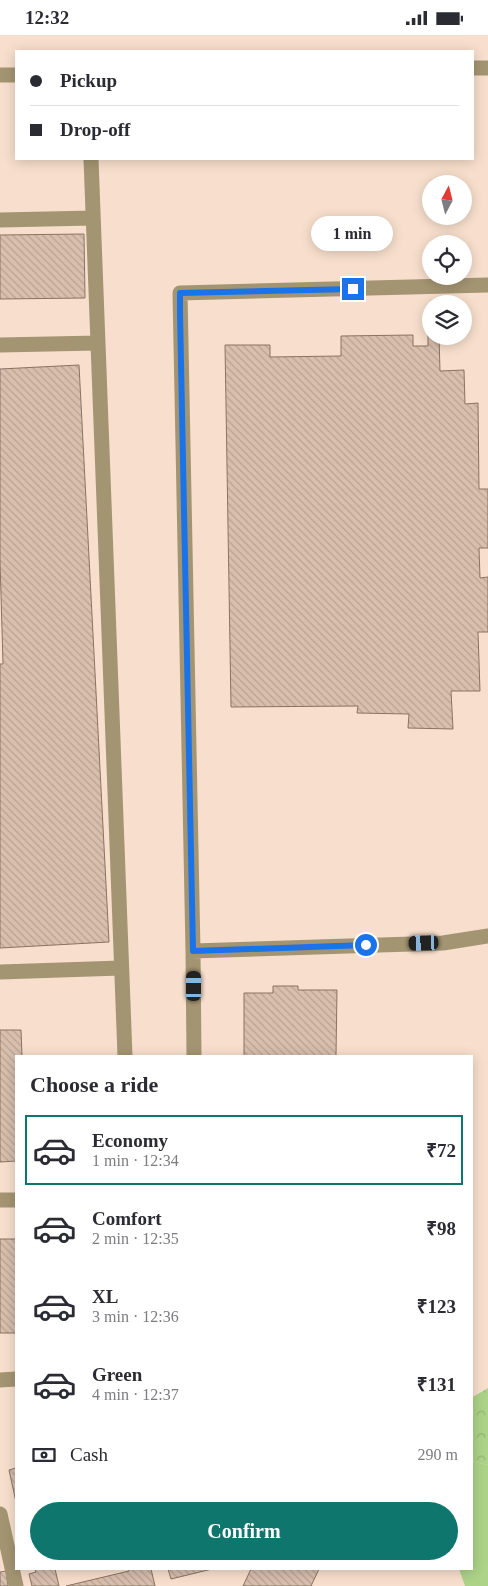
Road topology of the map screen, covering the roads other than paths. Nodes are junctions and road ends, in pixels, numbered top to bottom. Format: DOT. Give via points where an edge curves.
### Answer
graph roads {
  1 [pos="488,67"];
  2 [pos="474,68"];
  3 [pos="0,75"];
  4 [pos="15,75"];
  5 [pos="91,160"];
  6 [pos="93,218"];
  7 [pos="0,221"];
  8 [pos="488,285"];
  9 [pos="98,343"];
  10 [pos="0,345"];
  11 [pos="488,936"];
  12 [pos="193,951"];
  13 [pos="120,968"];
  14 [pos="0,972"];
  15 [pos="125,1055"];
  16 [pos="194,1055"];
  17 [pos="0,1200"];
  18 [pos="15,1200"];
  19 [pos="15,1379"];
  20 [pos="0,1380"];
  21 [pos="0,1514"];
  22 [pos="12,1549"];
  23 [pos="16,1586"];
  1 -- 2 [label="street"];
  3 -- 4 [label="street"];
  5 -- 6 [label="street"];
  6 -- 7 [label="street"];
  6 -- 9 [label="street"];
  8 -- 12 [label="street" via="180,293"];
  9 -- 10 [label="street"];
  9 -- 13 [label="street"];
  11 -- 12 [label="street" via="443,943"];
  12 -- 16 [label="street"];
  13 -- 14 [label="street"];
  13 -- 15 [label="street"];
  17 -- 18 [label="street"];
  19 -- 20 [label="street"];
  21 -- 22 [label="street"];
  22 -- 23 [label="street"];
}
